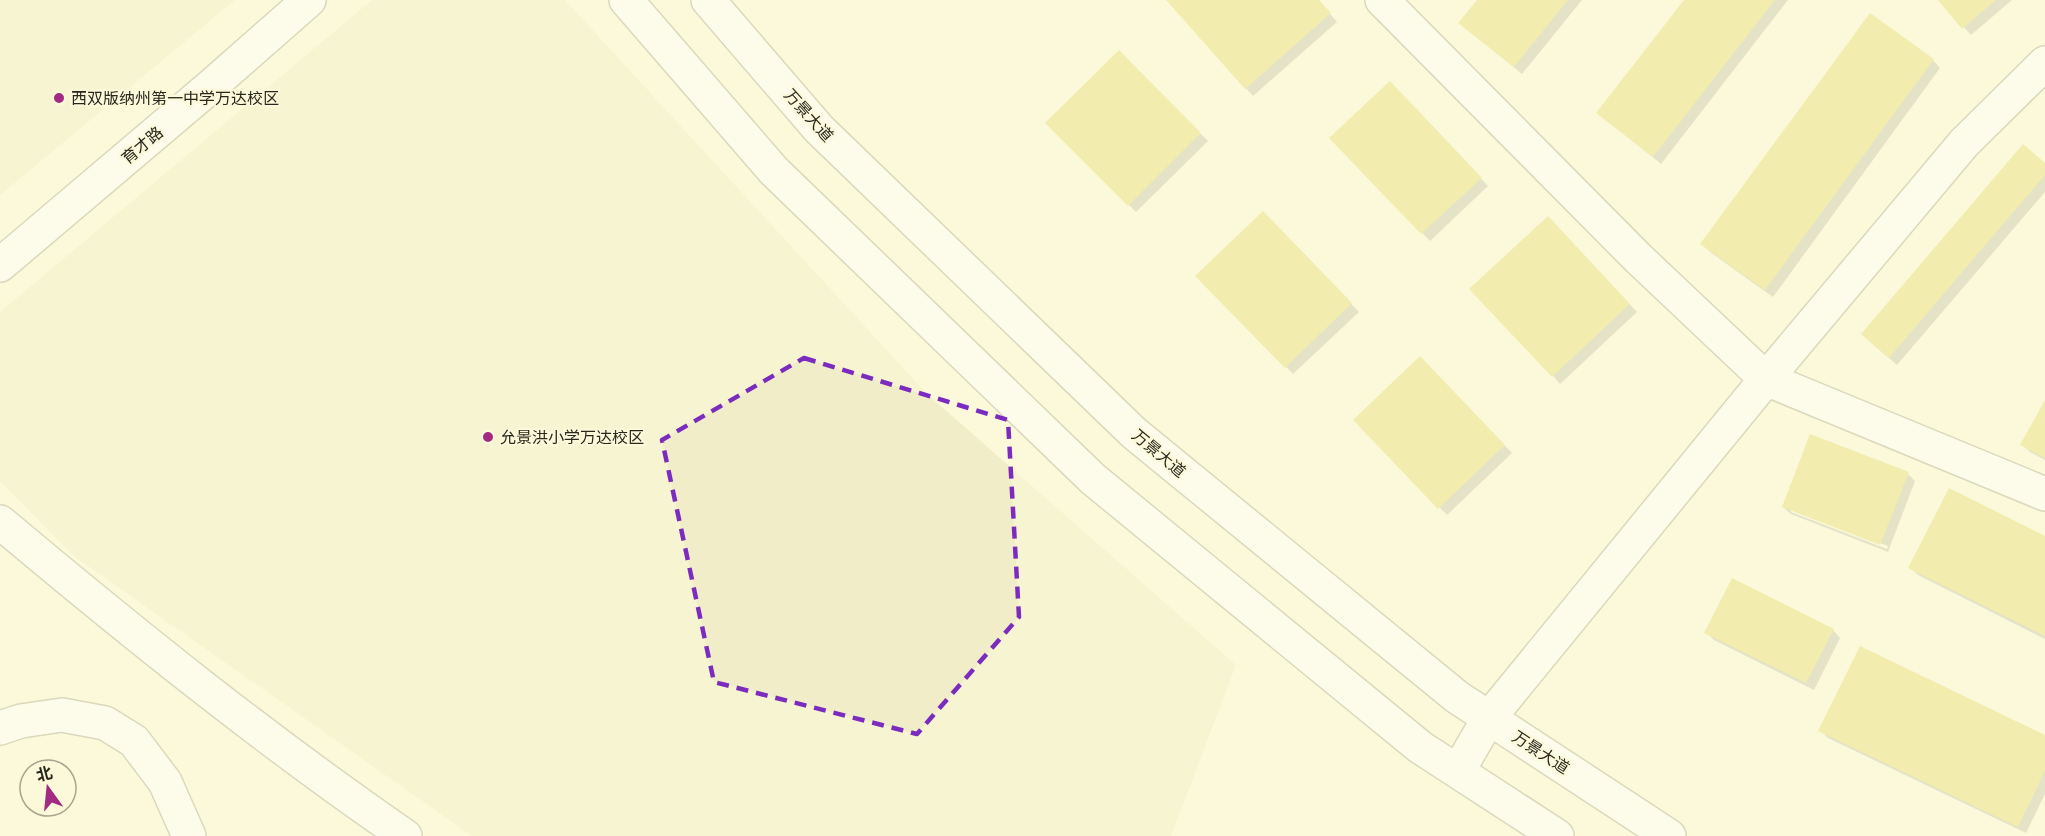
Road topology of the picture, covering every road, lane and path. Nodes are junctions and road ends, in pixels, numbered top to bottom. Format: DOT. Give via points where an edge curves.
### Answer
graph roads {
  1 [pos="309,0"];
  2 [pos="626,0"];
  3 [pos="708,0"];
  4 [pos="1382,0"];
  5 [pos="2045,63"];
  6 [pos="0,265"];
  7 [pos="1766,379"];
  8 [pos="2045,494"];
  9 [pos="0,522"];
  10 [pos="1489,718"];
  11 [pos="0,728"];
  12 [pos="1458,771"];
  13 [pos="189,836"];
  14 [pos="405,836"];
  15 [pos="1557,836"];
  16 [pos="1670,836"];
  1 -- 6 [label="main road, 育才路"];
  2 -- 12 [label="main road" via="774,171 1093,479 1420,747"];
  3 -- 10 [label="main road, 万景大道" via="819,129 1134,434 1457,697"];
  4 -- 7 [label="main road" via="1640,259"];
  5 -- 7 [label="main road" via="1964,143"];
  7 -- 8 [label="main road"];
  7 -- 10 [label="main road"];
  9 -- 14 [label="main road" via="236,714"];
  10 -- 12 [label="main road"];
  10 -- 16 [label="main road, 万景大道"];
  11 -- 13 [label="main road" via="62,715 105,723 135,741 165,782"];
  12 -- 15 [label="main road"];
}
